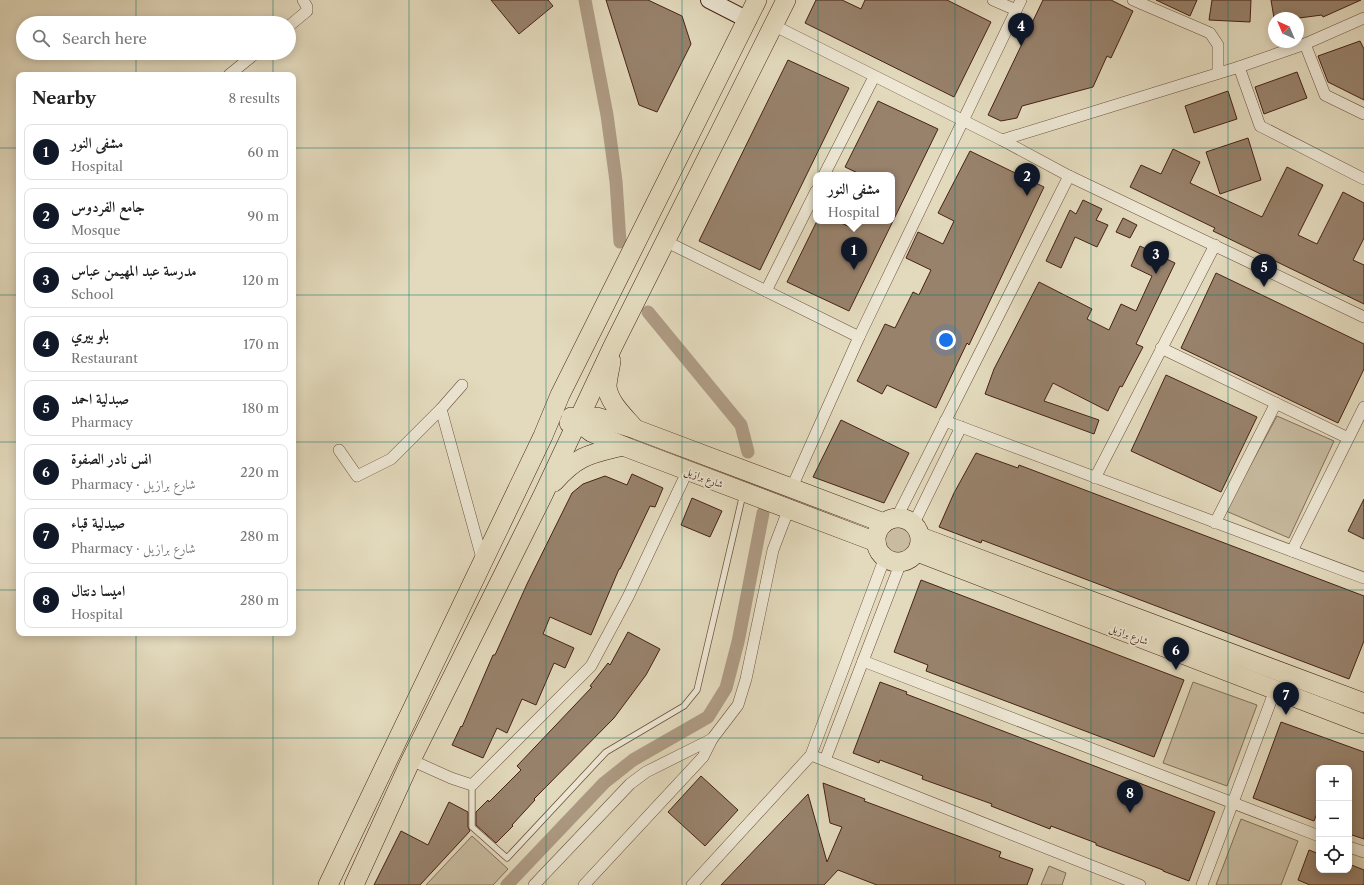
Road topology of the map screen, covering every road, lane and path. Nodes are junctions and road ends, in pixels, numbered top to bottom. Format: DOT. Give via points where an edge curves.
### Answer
graph roads {
  1 [pos="303,0"];
  2 [pos="709,0"];
  3 [pos="757,0"];
  4 [pos="786,0"];
  5 [pos="993,0"];
  6 [pos="1021,0"];
  7 [pos="1133,0"];
  8 [pos="1016,10"];
  9 [pos="1364,18"];
  10 [pos="296,20"];
  11 [pos="748,20"];
  12 [pos="773,25"];
  13 [pos="1305,44"];
  14 [pos="247,60"];
  15 [pos="1239,67"];
  16 [pos="233,72"];
  17 [pos="1218,73"];
  18 [pos="874,77"];
  19 [pos="1364,114"];
  20 [pos="962,122"];
  21 [pos="1002,140"];
  22 [pos="826,172"];
  23 [pos="1069,176"];
  24 [pos="1364,178"];
  25 [pos="813,197"];
  26 [pos="665,241"];
  27 [pos="1214,244"];
  28 [pos="766,291"];
  29 [pos="1364,317"];
  30 [pos="859,337"];
  31 [pos="613,346"];
  32 [pos="1161,348"];
  33 [pos="462,386"];
  34 [pos="560,395"];
  35 [pos="1276,403"];
  36 [pos="1364,407"];
  37 [pos="441,409"];
  38 [pos="945,421"];
  39 [pos="577,422"];
  40 [pos="961,427"];
  41 [pos="635,429"];
  42 [pos="543,436"];
  43 [pos="1348,438"];
  44 [pos="623,446"];
  45 [pos="339,450"];
  46 [pos="688,470"];
  47 [pos="1095,478"];
  48 [pos="792,487"];
  49 [pos="744,492"];
  50 [pos="543,495"];
  51 [pos="789,508"];
  52 [pos="1215,523"];
  53 [pos="899,539"];
  54 [pos="1292,551"];
  55 [pos="483,562"];
  56 [pos="1364,578"];
  57 [pos="863,661"];
  58 [pos="1275,690"];
  59 [pos="1364,703"];
  60 [pos="1364,724"];
  61 [pos="712,739"];
  62 [pos="810,755"];
  63 [pos="411,760"];
  64 [pos="825,760"];
  65 [pos="472,785"];
  66 [pos="1234,803"];
  67 [pos="1316,835"];
  68 [pos="1352,848"];
  69 [pos="1364,852"];
  70 [pos="328,885"];
  71 [pos="354,885"];
  72 [pos="534,885"];
  73 [pos="584,885"];
  74 [pos="692,885"];
  75 [pos="1140,885"];
  76 [pos="1202,885"];
  1 -- 10 [label="street" via="307,11"];
  2 -- 11 [label="main road"];
  3 -- 11 [label="highway"];
  4 -- 12 [label="highway"];
  5 -- 8 [label="street"];
  6 -- 8 [label="street"];
  7 -- 17 [label="street" via="1210,33 1218,45"];
  8 -- 20 [label="street"];
  9 -- 13 [label="street"];
  11 -- 34 [label="highway"];
  12 -- 18 [label="street"];
  12 -- 26 [label="highway"];
  13 -- 15 [label="street"];
  13 -- 19 [label="street" via="1325,95"];
  14 -- 16 [label="street"];
  15 -- 17 [label="street"];
  15 -- 24 [label="street" via="1260,126"];
  17 -- 21 [label="street"];
  18 -- 20 [label="street"];
  18 -- 22 [label="street"];
  20 -- 21 [label="street"];
  20 -- 30 [label="street"];
  21 -- 23 [label="street"];
  23 -- 27 [label="street"];
  23 -- 38 [label="street"];
  25 -- 28 [label="street"];
  26 -- 28 [label="street"];
  26 -- 31 [label="highway"];
  27 -- 29 [label="street"];
  27 -- 32 [label="street"];
  28 -- 30 [label="street"];
  30 -- 48 [label="street"];
  31 -- 39 [label="highway"];
  31 -- 41 [label="highway, شارع برازيل" via="608,387 618,410"];
  32 -- 35 [label="street"];
  32 -- 47 [label="street"];
  33 -- 37 [label="street"];
  34 -- 39 [label="highway, شارع برازيل" via="567,413"];
  34 -- 42 [label="highway"];
  35 -- 43 [label="street"];
  35 -- 52 [label="street"];
  36 -- 43 [label="street"];
  37 -- 45 [label="street" via="391,458 357,476"];
  37 -- 55 [label="street"];
  38 -- 40 [label="street"];
  38 -- 53 [label="street"];
  39 -- 41 [label="highway" via="597,417"];
  39 -- 42 [label="highway" via="561,424"];
  39 -- 44 [label="highway, شارع برازيل" via="590,432"];
  39 -- 50 [label="highway"];
  40 -- 47 [label="street"];
  40 -- 53 [label="street"];
  41 -- 48 [label="highway, شارع برازيل"];
  42 -- 55 [label="highway"];
  43 -- 54 [label="street"];
  44 -- 46 [label="highway, شارع برازيل"];
  44 -- 50 [label="highway" via="585,456 569,466"];
  46 -- 49 [label="highway, شارع برازيل"];
  46 -- 65 [label="street" via="628,597 591,666"];
  47 -- 52 [label="street"];
  48 -- 53 [label="highway, شارع برازيل"];
  49 -- 51 [label="highway, شارع برازيل"];
  49 -- 65 [label="lane" via="696,690 684,706 606,752 507,858 472,827"];
  50 -- 63 [label="highway"];
  51 -- 53 [label="highway, شارع برازيل"];
  51 -- 61 [label="street" via="773,550 746,679 738,705"];
  52 -- 54 [label="street"];
  53 -- 57 [label="street"];
  53 -- 58 [label="highway, شارع برازيل"];
  53 -- 59 [label="highway, شارع برازيل"];
  53 -- 62 [label="street"];
  54 -- 56 [label="street"];
  55 -- 70 [label="highway"];
  57 -- 64 [label="street"];
  57 -- 66 [label="street"];
  58 -- 60 [label="highway, شارع برازيل"];
  58 -- 66 [label="street"];
  61 -- 72 [label="street" via="646,772 630,784"];
  61 -- 73 [label="street" via="703,757"];
  62 -- 64 [label="street"];
  62 -- 74 [label="street"];
  63 -- 65 [label="street"];
  63 -- 71 [label="highway"];
  64 -- 75 [label="street"];
  66 -- 67 [label="street"];
  66 -- 76 [label="street"];
  68 -- 69 [label="street"];
}
